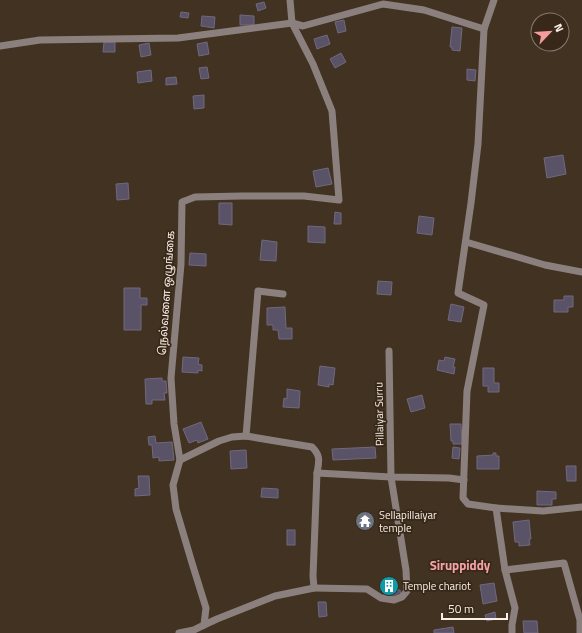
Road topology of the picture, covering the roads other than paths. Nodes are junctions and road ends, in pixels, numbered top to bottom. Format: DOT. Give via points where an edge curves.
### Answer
graph roads {
  1 [pos="290,0"];
  2 [pos="494,0"];
  3 [pos="292,23"];
  4 [pos="484,29"];
  5 [pos="0,46"];
  6 [pos="466,242"];
  7 [pos="582,272"];
  8 [pos="283,294"];
  9 [pos="389,351"];
  10 [pos="246,436"];
  11 [pos="180,460"];
  12 [pos="317,473"];
  13 [pos="391,477"];
  14 [pos="464,480"];
  15 [pos="582,507"];
  16 [pos="496,508"];
  17 [pos="505,570"];
  18 [pos="314,588"];
  19 [pos="204,625"];
  20 [pos="179,633"];
  21 [pos="512,633"];
  22 [pos="580,633"];
  1 -- 3 [label="street, நெல்வளை ஒழுங்கை"];
  2 -- 4 [label="street"];
  3 -- 4 [label="street" via="303,26 383,4 424,10"];
  3 -- 5 [label="street" via="178,38 40,40"];
  3 -- 11 [label="street, நெல்வளை ஒழுங்கை" via="313,64 332,112 339,200 304,196 242,196 195,197 182,202 181,264 171,378 174,424"];
  4 -- 6 [label="street" via="478,144"];
  6 -- 7 [label="street" via="545,265"];
  6 -- 14 [label="street" via="458,293 484,305 467,391"];
  8 -- 10 [label="street" via="258,291"];
  9 -- 13 [label="street, Pillaiyar Surru"];
  10 -- 11 [label="street" via="219,441"];
  10 -- 12 [label="street" via="312,447 319,459"];
  11 -- 19 [label="street, நெல்வளை ஒழுங்கை" via="173,485 176,509 206,608"];
  12 -- 13 [label="street"];
  12 -- 18 [label="street"];
  13 -- 14 [label="street"];
  13 -- 18 [label="street, Pillaiyar Surru" via="407,591 402,597 394,600 381,598 367,589"];
  14 -- 16 [label="street" via="463,498 468,504"];
  15 -- 16 [label="street" via="543,511"];
  16 -- 17 [label="street"];
  17 -- 21 [label="street" via="515,608"];
  17 -- 22 [label="street" via="564,563 580,620"];
  18 -- 19 [label="street, Pillaiyar Surru" via="275,596"];
  19 -- 20 [label="street"];
}
